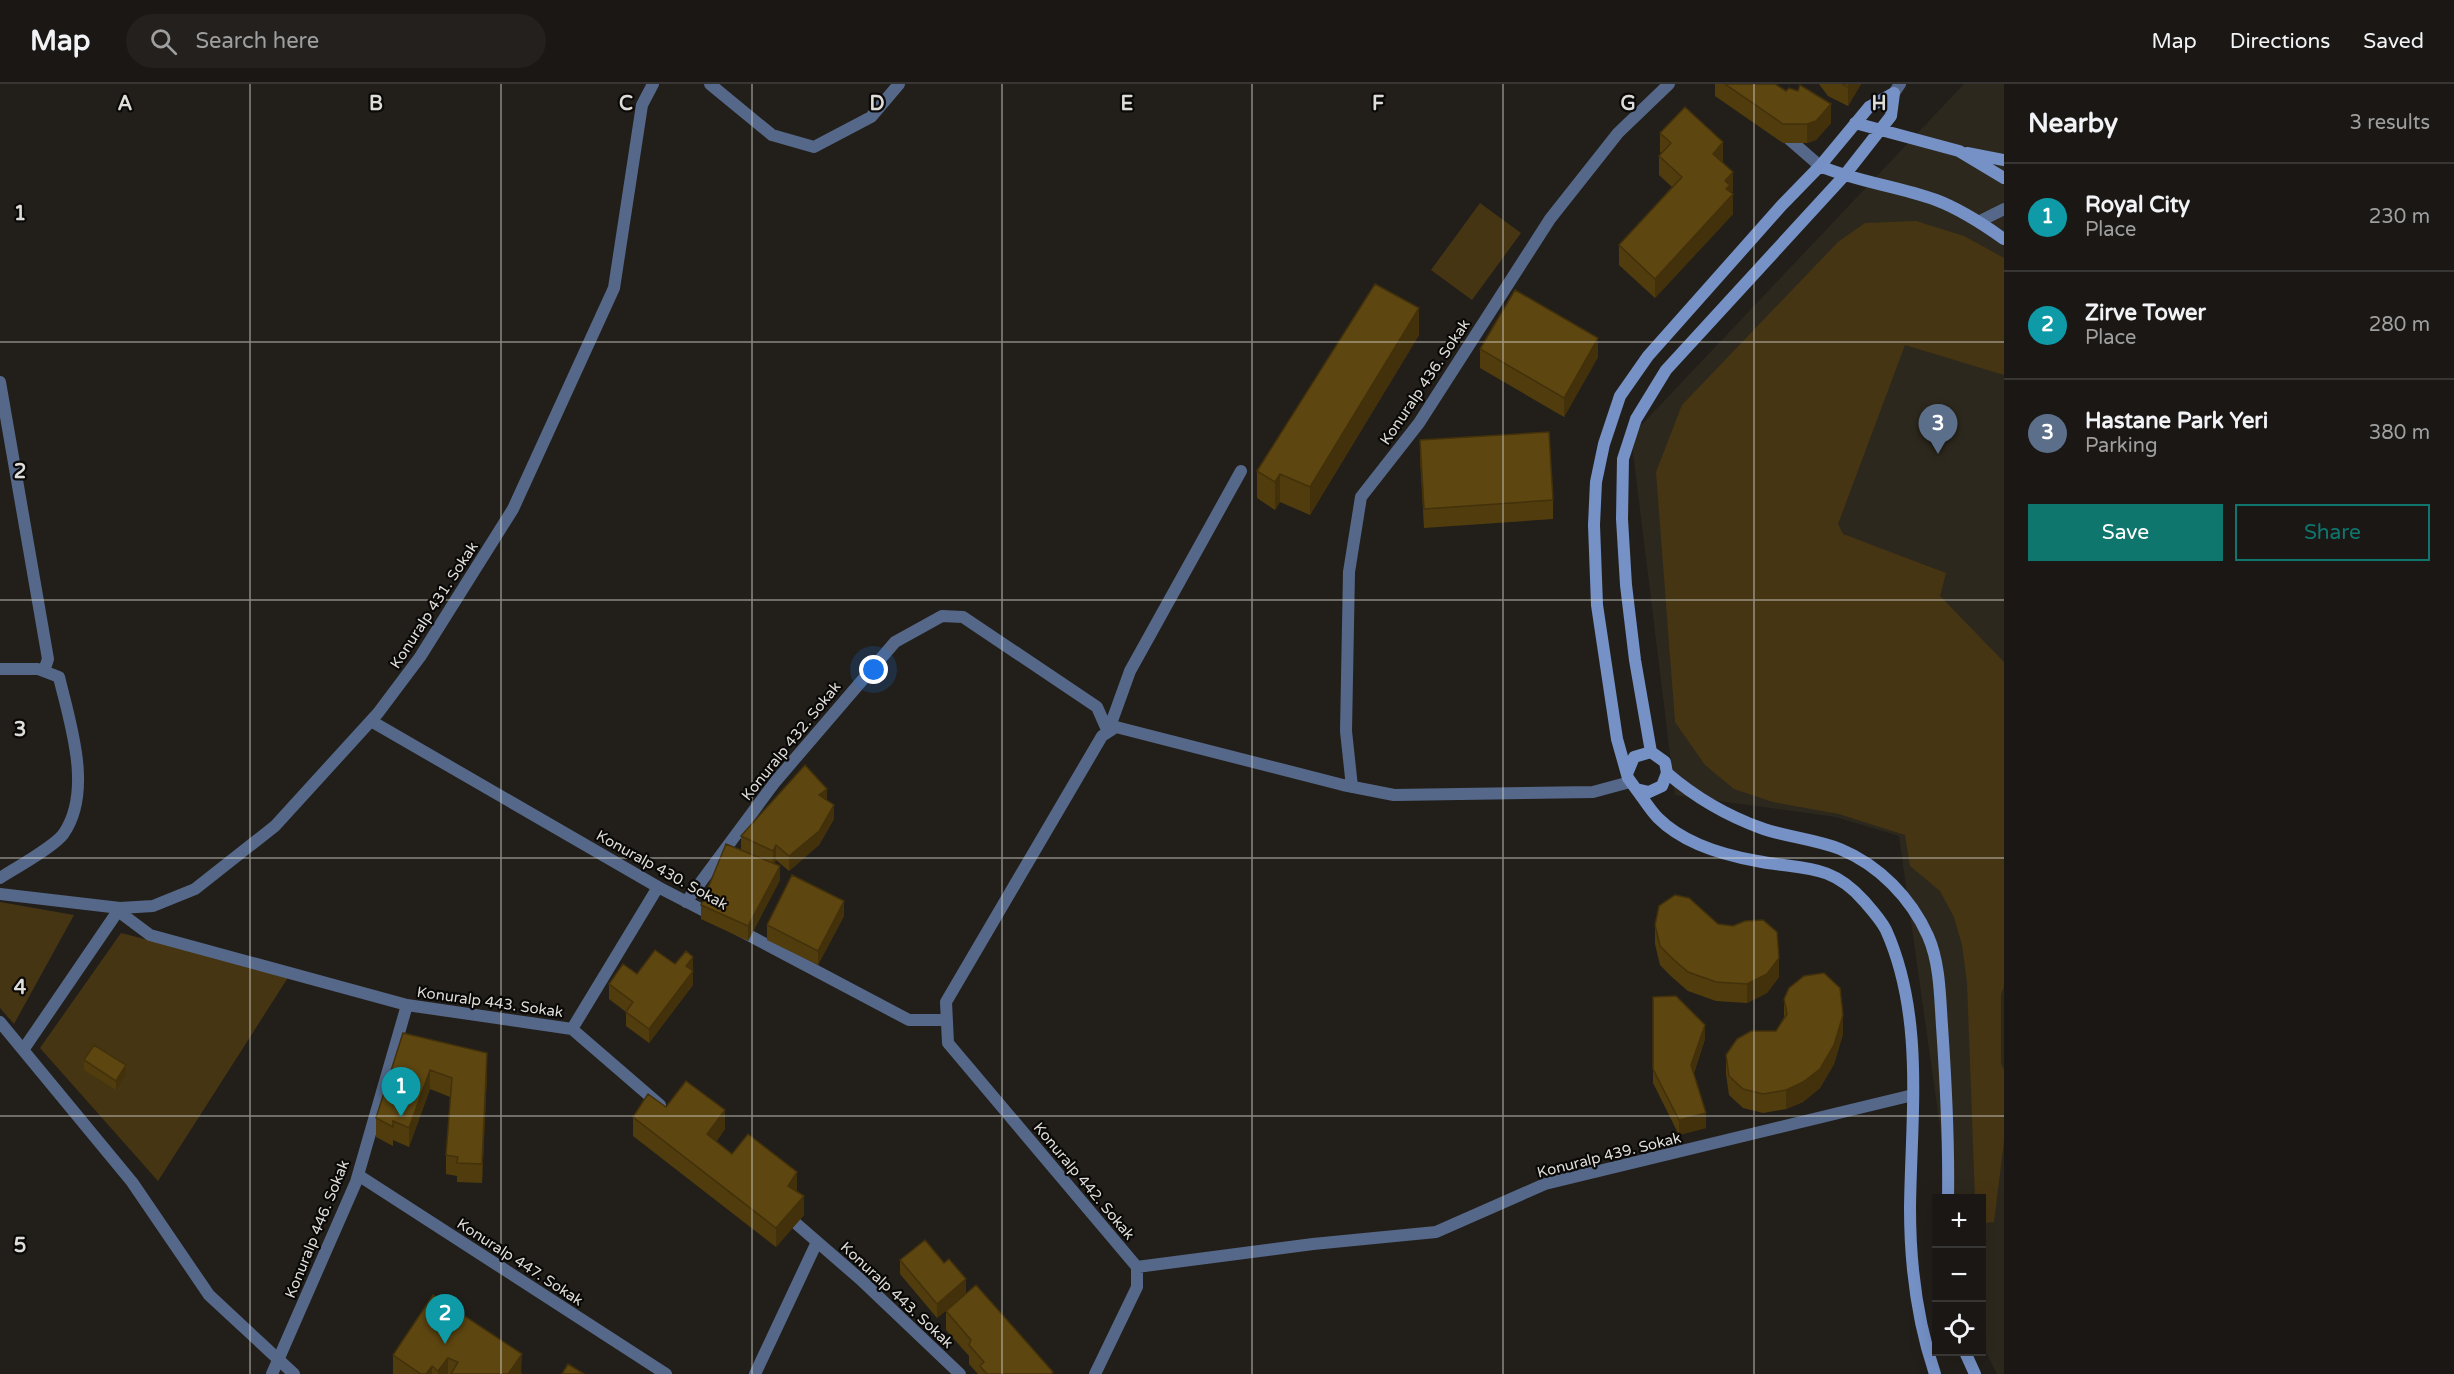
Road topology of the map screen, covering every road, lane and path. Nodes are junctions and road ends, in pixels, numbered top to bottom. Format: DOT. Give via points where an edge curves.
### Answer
graph roads {
  1 [pos="653,84"];
  2 [pos="710,84"];
  3 [pos="898,84"];
  4 [pos="1669,84"];
  5 [pos="1897,89"];
  6 [pos="1769,121"];
  7 [pos="1855,123"];
  8 [pos="1877,131"];
  9 [pos="1959,151"];
  10 [pos="2004,160"];
  11 [pos="1820,166"];
  12 [pos="1844,176"];
  13 [pos="2004,178"];
  14 [pos="2004,209"];
  15 [pos="1980,221"];
  16 [pos="2004,239"];
  17 [pos="0,382"];
  18 [pos="1241,471"];
  19 [pos="0,669"];
  20 [pos="44,671"];
  21 [pos="371,721"];
  22 [pos="1108,732"];
  23 [pos="1651,752"];
  24 [pos="1667,773"];
  25 [pos="1631,782"];
  26 [pos="1352,787"];
  27 [pos="0,878"];
  28 [pos="658,887"];
  29 [pos="0,894"];
  30 [pos="686,902"];
  31 [pos="119,910"];
  32 [pos="407,1005"];
  33 [pos="947,1020"];
  34 [pos="0,1022"];
  35 [pos="572,1029"];
  36 [pos="23,1050"];
  37 [pos="1913,1095"];
  38 [pos="668,1113"];
  39 [pos="358,1175"];
  40 [pos="1948,1194"];
  41 [pos="773,1204"];
  42 [pos="817,1242"];
  43 [pos="1137,1267"];
  44 [pos="1967,1356"];
  45 [pos="279,1360"];
  46 [pos="272,1374"];
  47 [pos="294,1374"];
  48 [pos="666,1374"];
  49 [pos="755,1374"];
  50 [pos="960,1374"];
  51 [pos="1095,1374"];
  52 [pos="1935,1374"];
  53 [pos="1976,1374"];
  1 -- 21 [label="street, Konuralp 431. Sokak" via="642,105 614,288 513,509 420,657"];
  2 -- 3 [label="street" via="772,135 814,147 871,117"];
  4 -- 26 [label="street, Konuralp 436. Sokak" via="1618,133 1550,219 1419,423 1361,497 1349,572 1346,731"];
  5 -- 7 [label="main road" via="1869,107"];
  5 -- 8 [label="main road" via="1891,116"];
  6 -- 11 [label="street"];
  7 -- 8 [label="main road"];
  7 -- 11 [label="main road"];
  8 -- 9 [label="main road"];
  8 -- 12 [label="main road"];
  9 -- 10 [label="main road"];
  9 -- 13 [label="main road"];
  11 -- 12 [label="main road"];
  11 -- 25 [label="main road" via="1648,356 1620,396 1604,444 1596,482 1594,525 1597,605 1617,739"];
  12 -- 15 [label="main road" via="1936,200"];
  12 -- 23 [label="main road" via="1666,370 1633,429 1623,459 1622,530 1636,671"];
  14 -- 15 [label="street"];
  15 -- 16 [label="main road"];
  17 -- 20 [label="street" via="48,659"];
  18 -- 22 [label="street" via="1130,670"];
  19 -- 20 [label="street"];
  20 -- 27 [label="street" via="59,676 75,739 78,802 63,835"];
  21 -- 28 [label="street, Konuralp 430. Sokak"];
  21 -- 31 [label="street, Konuralp 431. Sokak" via="275,826 195,889 153,906"];
  22 -- 26 [label="street" via="1116,727"];
  22 -- 30 [label="street, Konuralp 432. Sokak" via="1097,707 963,617 942,616 896,642 841,703 775,782"];
  22 -- 33 [label="street" via="1102,736 946,1002"];
  23 -- 24 [label="main road" via="1665,762"];
  23 -- 25 [label="main road" via="1634,757"];
  24 -- 25 [label="main road" via="1656,790 1642,792"];
  24 -- 40 [label="main road" via="1693,795 1762,829 1841,850 1878,870 1904,898 1929,937 1939,980 1949,1108"];
  25 -- 26 [label="street" via="1593,792 1394,795"];
  25 -- 37 [label="main road" via="1658,818 1684,837 1728,855 1811,868 1838,878 1862,899 1885,928 1906,992"];
  28 -- 30 [label="street, Konuralp 430. Sokak"];
  28 -- 35 [label="street"];
  29 -- 31 [label="street, Konuralp 431. Sokak"];
  30 -- 33 [label="street, Konuralp 430. Sokak" via="909,1020"];
  31 -- 32 [label="street, Konuralp 443. Sokak" via="150,935"];
  31 -- 36 [label="street"];
  32 -- 35 [label="street, Konuralp 443. Sokak"];
  32 -- 39 [label="street, Konuralp 446. Sokak"];
  33 -- 43 [label="street, Konuralp 442. Sokak" via="948,1043"];
  34 -- 36 [label="street"];
  35 -- 38 [label="street, Konuralp 443. Sokak"];
  36 -- 45 [label="street" via="132,1182 209,1294"];
  37 -- 43 [label="street, Konuralp 439. Sokak" via="1545,1184 1436,1232"];
  37 -- 52 [label="main road" via="1912,1272"];
  39 -- 45 [label="street, Konuralp 446. Sokak"];
  39 -- 48 [label="street, Konuralp 447. Sokak"];
  41 -- 42 [label="street, Konuralp 443. Sokak"];
  42 -- 49 [label="street"];
  42 -- 50 [label="street, Konuralp 443. Sokak"];
  43 -- 51 [label="street" via="1137,1287"];
  44 -- 53 [label="main road"];
  45 -- 46 [label="street, Konuralp 446. Sokak"];
  45 -- 47 [label="street"];
}
